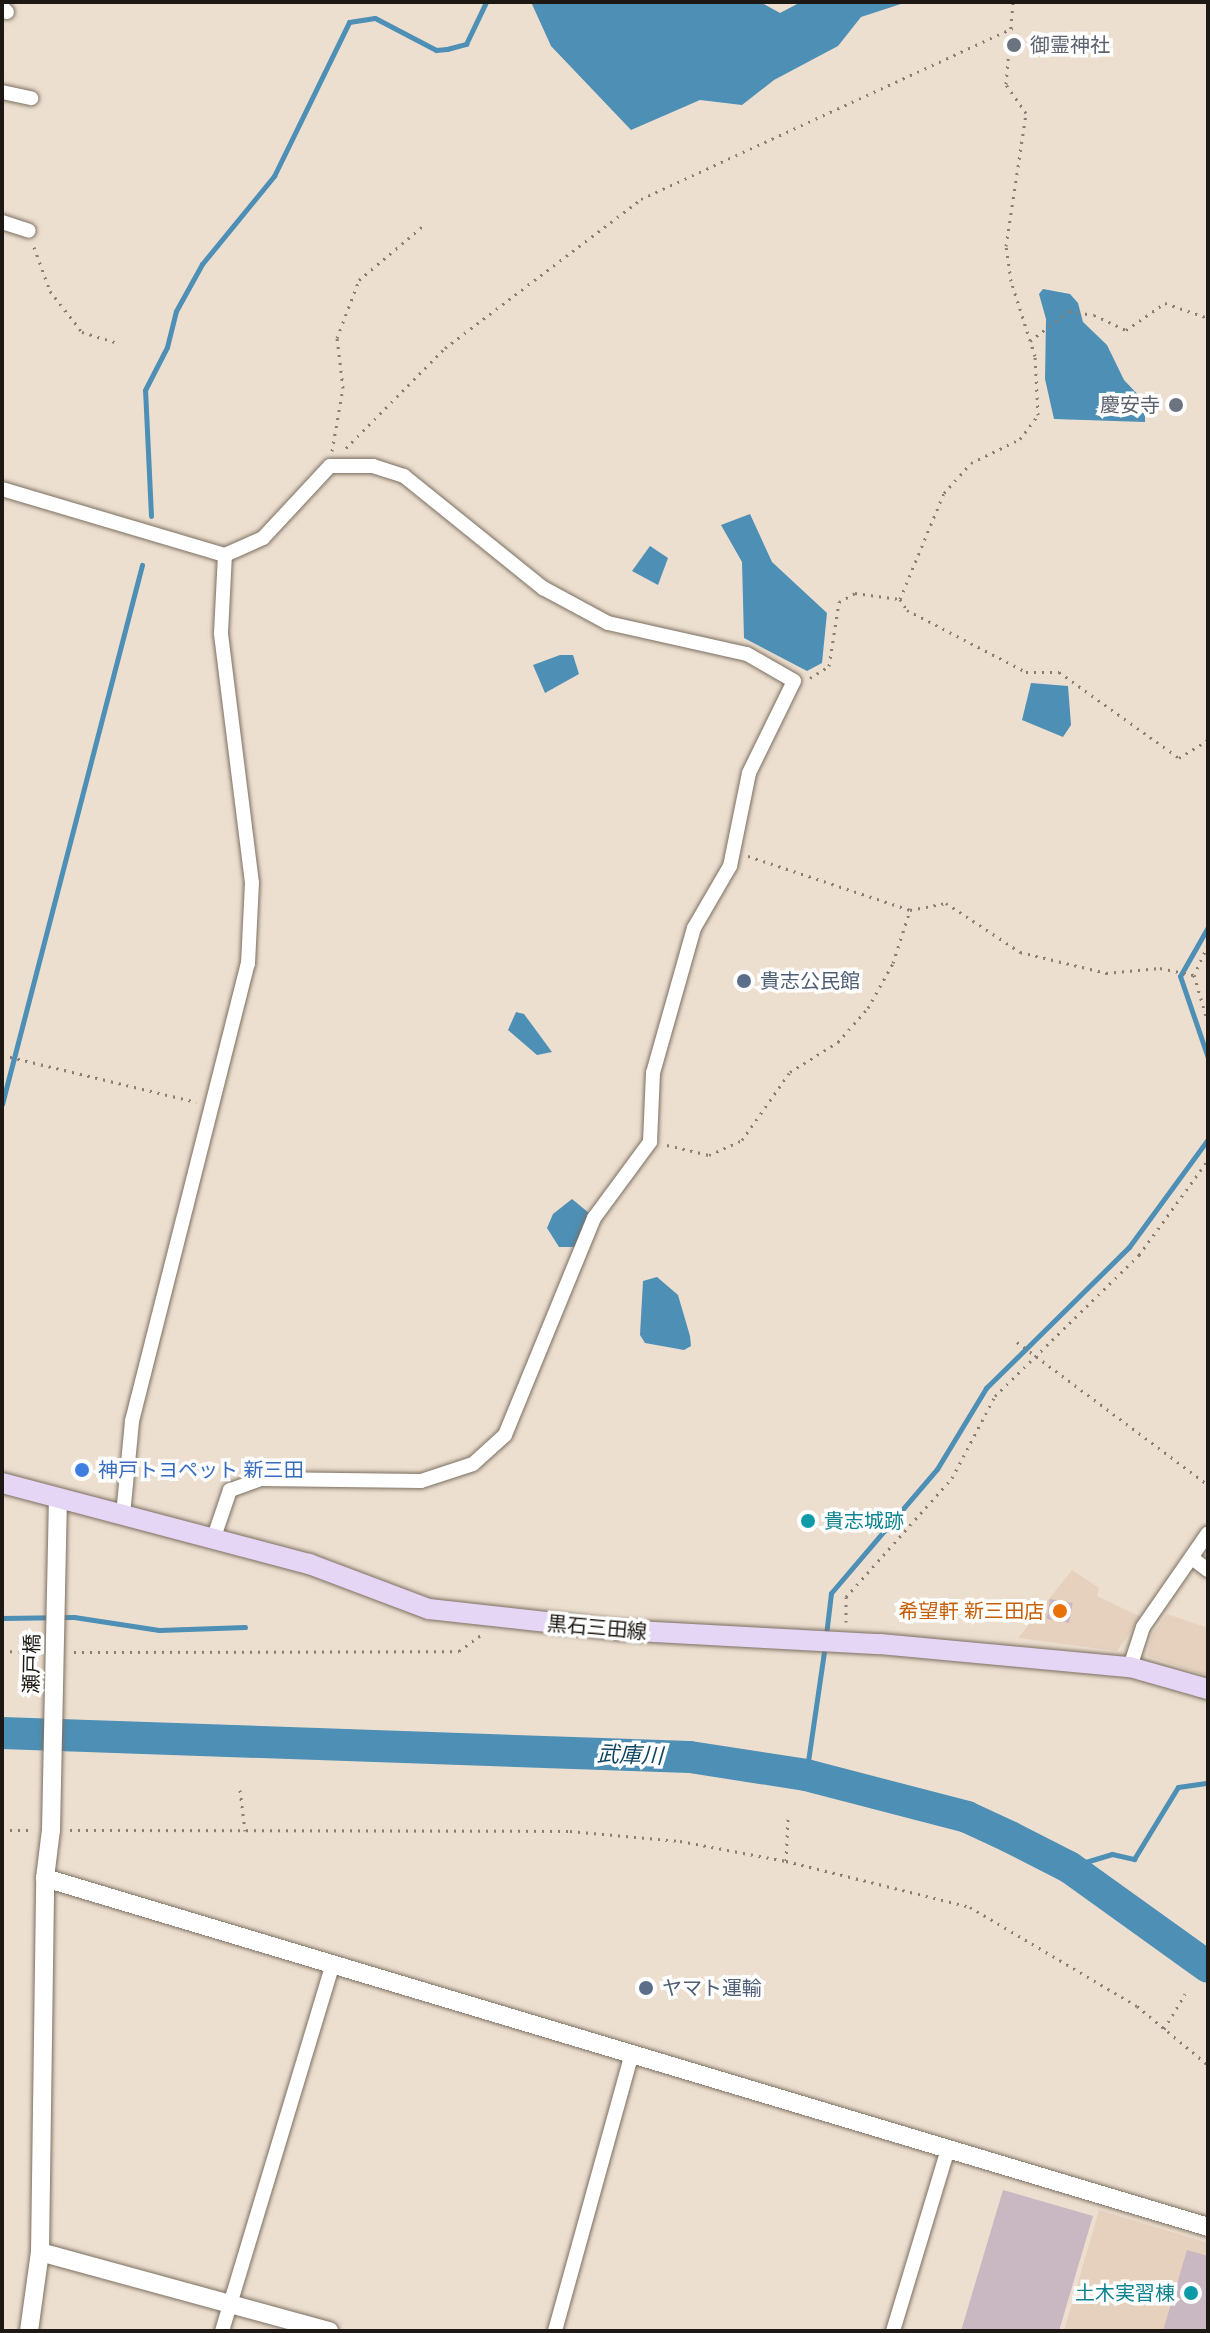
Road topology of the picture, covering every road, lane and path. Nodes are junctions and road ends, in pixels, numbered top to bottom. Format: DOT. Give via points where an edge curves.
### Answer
graph roads {
  1 [pos="1013,2"];
  2 [pos="1014,27"];
  3 [pos="2,92"];
  4 [pos="31,98"];
  5 [pos="2,222"];
  6 [pos="424,225"];
  7 [pos="29,231"];
  8 [pos="1208,318"];
  9 [pos="1030,341"];
  10 [pos="117,343"];
  11 [pos="330,466"];
  12 [pos="2,489"];
  13 [pos="225,555"];
  14 [pos="900,599"];
  15 [pos="794,681"];
  16 [pos="1208,740"];
  17 [pos="733,851"];
  18 [pos="910,910"];
  19 [pos="1208,945"];
  20 [pos="1194,975"];
  21 [pos="1208,1023"];
  22 [pos="2,1055"];
  23 [pos="211,1106"];
  24 [pos="650,1142"];
  25 [pos="1208,1160"];
  26 [pos="1017,1342"];
  27 [pos="1035,1355"];
  28 [pos="2,1483"];
  29 [pos="1208,1485"];
  30 [pos="58,1499"];
  31 [pos="123,1515"];
  32 [pos="1208,1533"];
  33 [pos="213,1540"];
  34 [pos="1192,1558"];
  35 [pos="1208,1570"];
  36 [pos="504,1619"];
  37 [pos="844,1642"];
  38 [pos="2,1651"];
  39 [pos="54,1652"];
  40 [pos="1130,1667"];
  41 [pos="1208,1689"];
  42 [pos="240,1790"];
  43 [pos="788,1819"];
  44 [pos="2,1830"];
  45 [pos="51,1830"];
  46 [pos="245,1831"];
  47 [pos="786,1861"];
  48 [pos="45,1878"];
  49 [pos="333,1964"];
  50 [pos="1185,1994"];
  51 [pos="1164,2029"];
  52 [pos="632,2054"];
  53 [pos="1208,2065"];
  54 [pos="948,2149"];
  55 [pos="1208,2227"];
  56 [pos="40,2252"];
  57 [pos="230,2301"];
  58 [pos="29,2331"];
  59 [pos="222,2331"];
  60 [pos="329,2331"];
  61 [pos="555,2331"];
  62 [pos="893,2331"];
  1 -- 2 [label="path"];
  2 -- 9 [label="path" via="1006,84 1026,113 1006,246"];
  2 -- 11 [label="path" via="641,199 445,348"];
  3 -- 4 [label="street"];
  5 -- 7 [label="street"];
  6 -- 11 [label="path" via="359,280 337,338 343,388"];
  7 -- 10 [label="path" via="50,291 82,332"];
  8 -- 9 [label="path" via="1165,303 1126,330 1094,315 1069,311"];
  9 -- 14 [label="path" via="1038,415 1020,439 971,463 944,493"];
  11 -- 13 [label="street" via="263,538"];
  11 -- 15 [label="street" via="373,466 404,476 543,588 608,623 747,654"];
  12 -- 13 [label="street"];
  13 -- 23 [label="street" via="221,633 252,883 248,964 230,1052"];
  14 -- 15 [label="path" via="855,593 839,602 829,666"];
  14 -- 16 [label="path" via="907,610 1026,672 1059,672 1179,758"];
  15 -- 17 [label="street" via="749,773"];
  17 -- 18 [label="path"];
  17 -- 24 [label="street" via="730,866 694,928 653,1073"];
  18 -- 20 [label="path" via="946,903 1020,952 1106,973 1160,968"];
  18 -- 24 [label="path" via="893,963 868,1008 838,1042 790,1072 742,1140 709,1155"];
  19 -- 20 [label="path"];
  20 -- 21 [label="path"];
  22 -- 23 [label="path"];
  23 -- 31 [label="street" via="132,1421"];
  24 -- 33 [label="street" via="594,1218 505,1435 473,1464 421,1481 261,1479 230,1490"];
  25 -- 27 [label="path" via="1139,1255"];
  26 -- 27 [label="path"];
  27 -- 29 [label="path"];
  27 -- 37 [label="path" via="995,1396 952,1478 846,1597"];
  28 -- 30 [label="main road, 黒石三田線"];
  30 -- 31 [label="main road, 黒石三田線"];
  30 -- 39 [label="street, 瀬戸橋"];
  31 -- 33 [label="main road, 黒石三田線"];
  32 -- 34 [label="street"];
  33 -- 36 [label="main road, 黒石三田線" via="309,1564 429,1609"];
  34 -- 35 [label="street"];
  34 -- 40 [label="street" via="1143,1627"];
  36 -- 37 [label="main road, 黒石三田線"];
  36 -- 39 [label="path" via="459,1651"];
  37 -- 40 [label="main road, 黒石三田線"];
  38 -- 39 [label="path"];
  39 -- 45 [label="street, 瀬戸橋"];
  40 -- 41 [label="main road, 黒石三田線"];
  42 -- 46 [label="path"];
  43 -- 47 [label="path"];
  44 -- 45 [label="path"];
  45 -- 46 [label="path"];
  45 -- 48 [label="street, 瀬戸橋"];
  46 -- 47 [label="path" via="570,1831 680,1841"];
  47 -- 51 [label="path" via="970,1907 1064,1959"];
  48 -- 49 [label="street"];
  48 -- 56 [label="street, 瀬戸橋"];
  49 -- 52 [label="street"];
  49 -- 57 [label="street"];
  50 -- 51 [label="path"];
  51 -- 53 [label="path"];
  52 -- 54 [label="street"];
  52 -- 61 [label="street"];
  54 -- 55 [label="street"];
  54 -- 62 [label="street"];
  56 -- 57 [label="street"];
  56 -- 58 [label="street, 瀬戸橋"];
  57 -- 59 [label="street"];
  57 -- 60 [label="street"];
}
